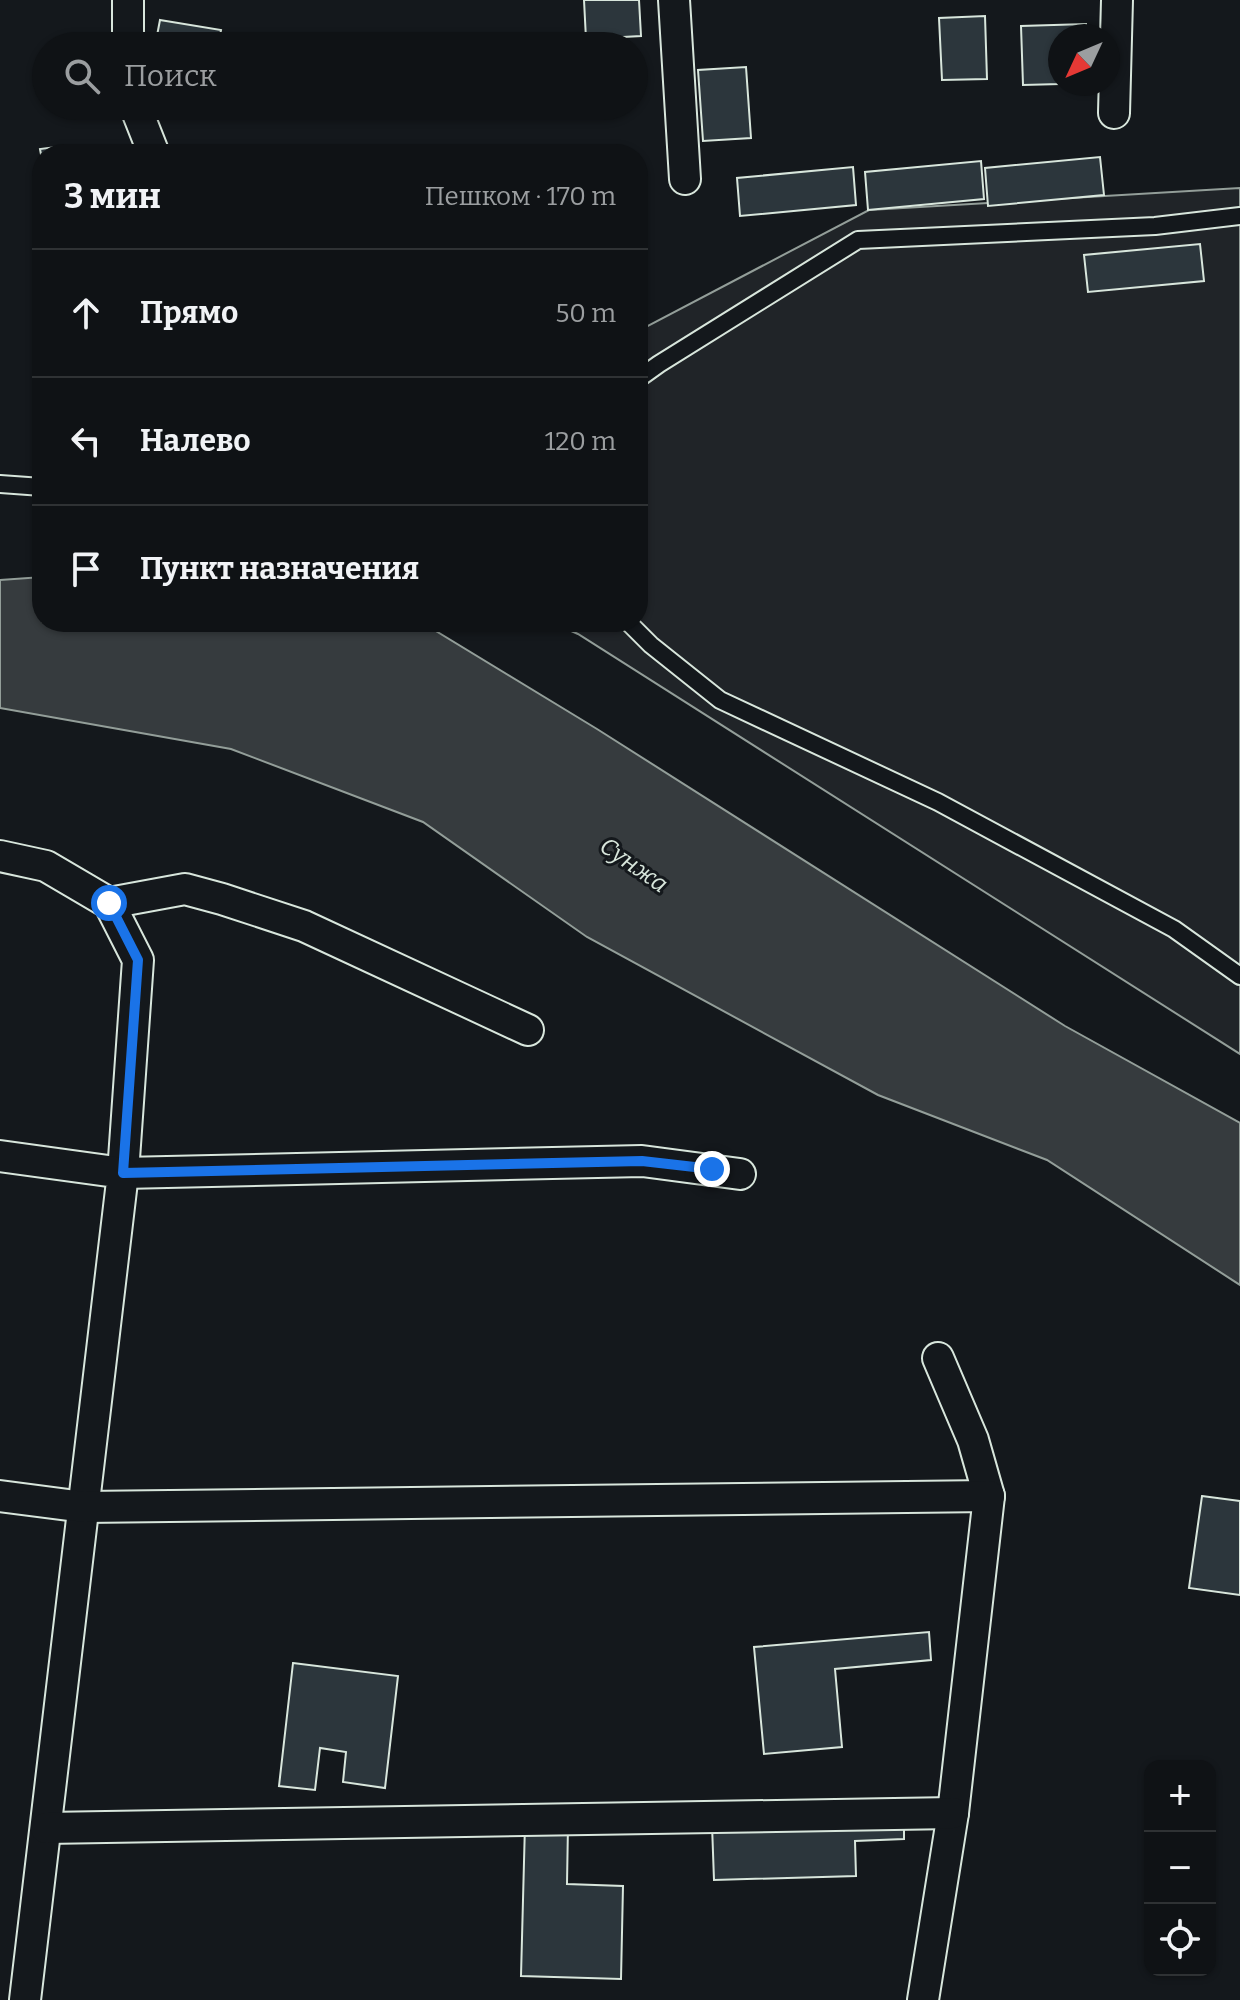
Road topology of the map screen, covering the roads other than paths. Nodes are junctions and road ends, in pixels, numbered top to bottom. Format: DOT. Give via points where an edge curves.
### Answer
graph roads {
  1 [pos="128,0"];
  2 [pos="674,0"];
  3 [pos="1117,0"];
  4 [pos="128,32"];
  5 [pos="1114,113"];
  6 [pos="141,120"];
  7 [pos="150,144"];
  8 [pos="685,179"];
  9 [pos="1240,216"];
  10 [pos="648,372"];
  11 [pos="0,484"];
  12 [pos="32,486"];
  13 [pos="638,632"];
  14 [pos="0,856"];
  15 [pos="109,903"];
  16 [pos="1240,976"];
  17 [pos="528,1030"];
  18 [pos="0,1156"];
  19 [pos="123,1173"];
  20 [pos="740,1174"];
  21 [pos="938,1358"];
  22 [pos="0,1496"];
  23 [pos="989,1496"];
  24 [pos="84,1507"];
  25 [pos="953,1813"];
  26 [pos="46,1828"];
  27 [pos="25,2000"];
  28 [pos="923,2000"];
  1 -- 4 [label="street"];
  2 -- 8 [label="street"];
  3 -- 5 [label="street"];
  6 -- 7 [label="street"];
  9 -- 10 [label="lane" via="1155,226 858,240"];
  11 -- 12 [label="lane"];
  13 -- 16 [label="lane" via="720,700 952,809 1174,929"];
  14 -- 15 [label="street" via="46,866"];
  15 -- 17 [label="street" via="185,889 222,899 304,926"];
  15 -- 19 [label="street" via="138,960"];
  18 -- 19 [label="street"];
  19 -- 20 [label="street" via="642,1161"];
  19 -- 24 [label="street"];
  21 -- 23 [label="street" via="973,1440"];
  22 -- 24 [label="street"];
  23 -- 24 [label="street"];
  23 -- 25 [label="street"];
  24 -- 26 [label="street"];
  25 -- 26 [label="street"];
  25 -- 28 [label="street"];
  26 -- 27 [label="street"];
}
